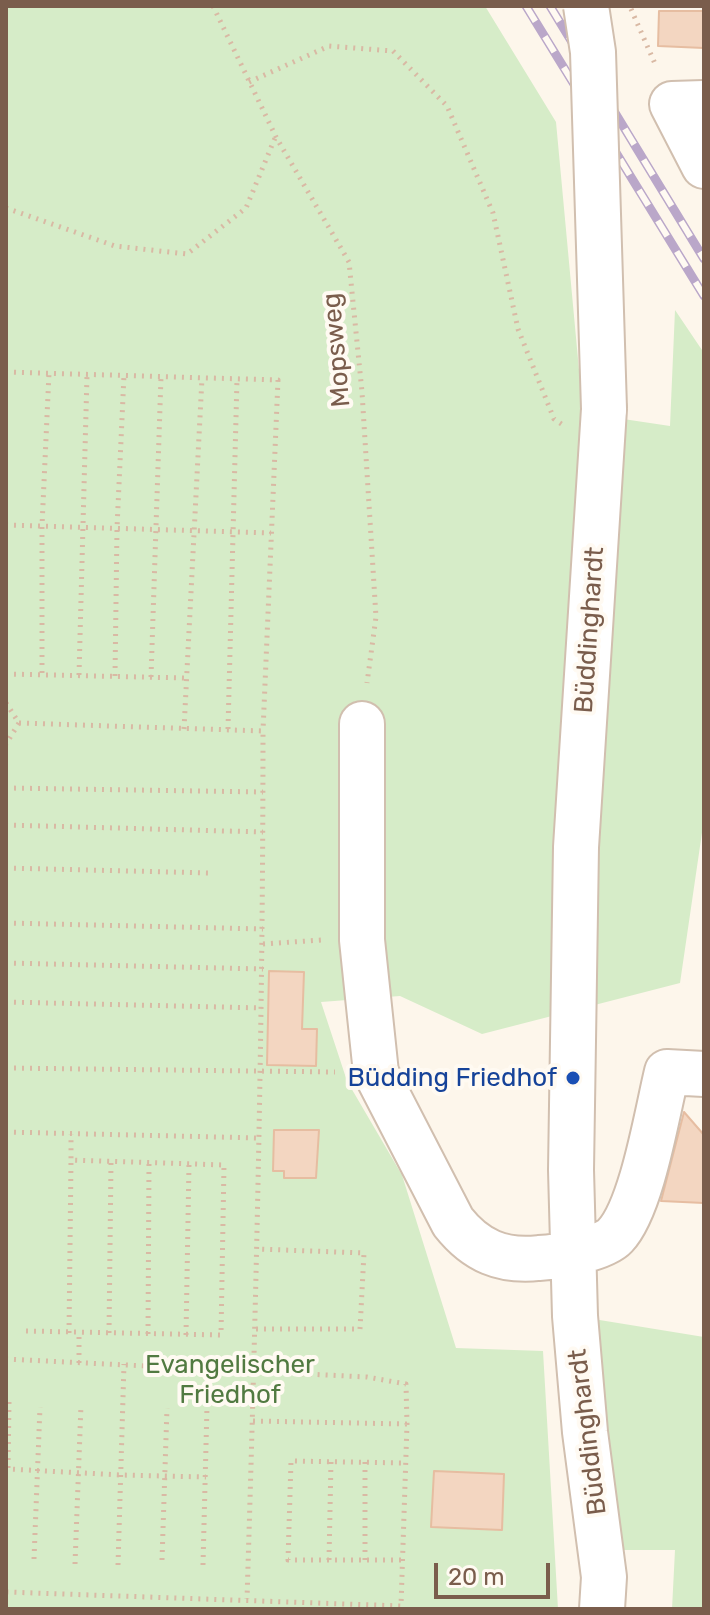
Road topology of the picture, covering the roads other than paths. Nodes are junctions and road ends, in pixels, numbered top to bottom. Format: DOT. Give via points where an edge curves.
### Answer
graph roads {
  1 [pos="586,6"];
  2 [pos="688,104"];
  3 [pos="704,166"];
  4 [pos="362,724"];
  5 [pos="704,1074"];
  6 [pos="571,1255"];
  7 [pos="602,1609"];
  1 -- 6 [label="street, Büddinghardt, bridge" via="593,52 603,429 576,847"];
  2 -- 3 [label="street"];
  4 -- 6 [label="street" via="362,940 376,1073 463,1235 496,1256"];
  5 -- 6 [label="street" via="667,1072 633,1208 614,1239"];
  6 -- 7 [label="street, Büddinghardt" via="585,1432 604,1577"];
}
